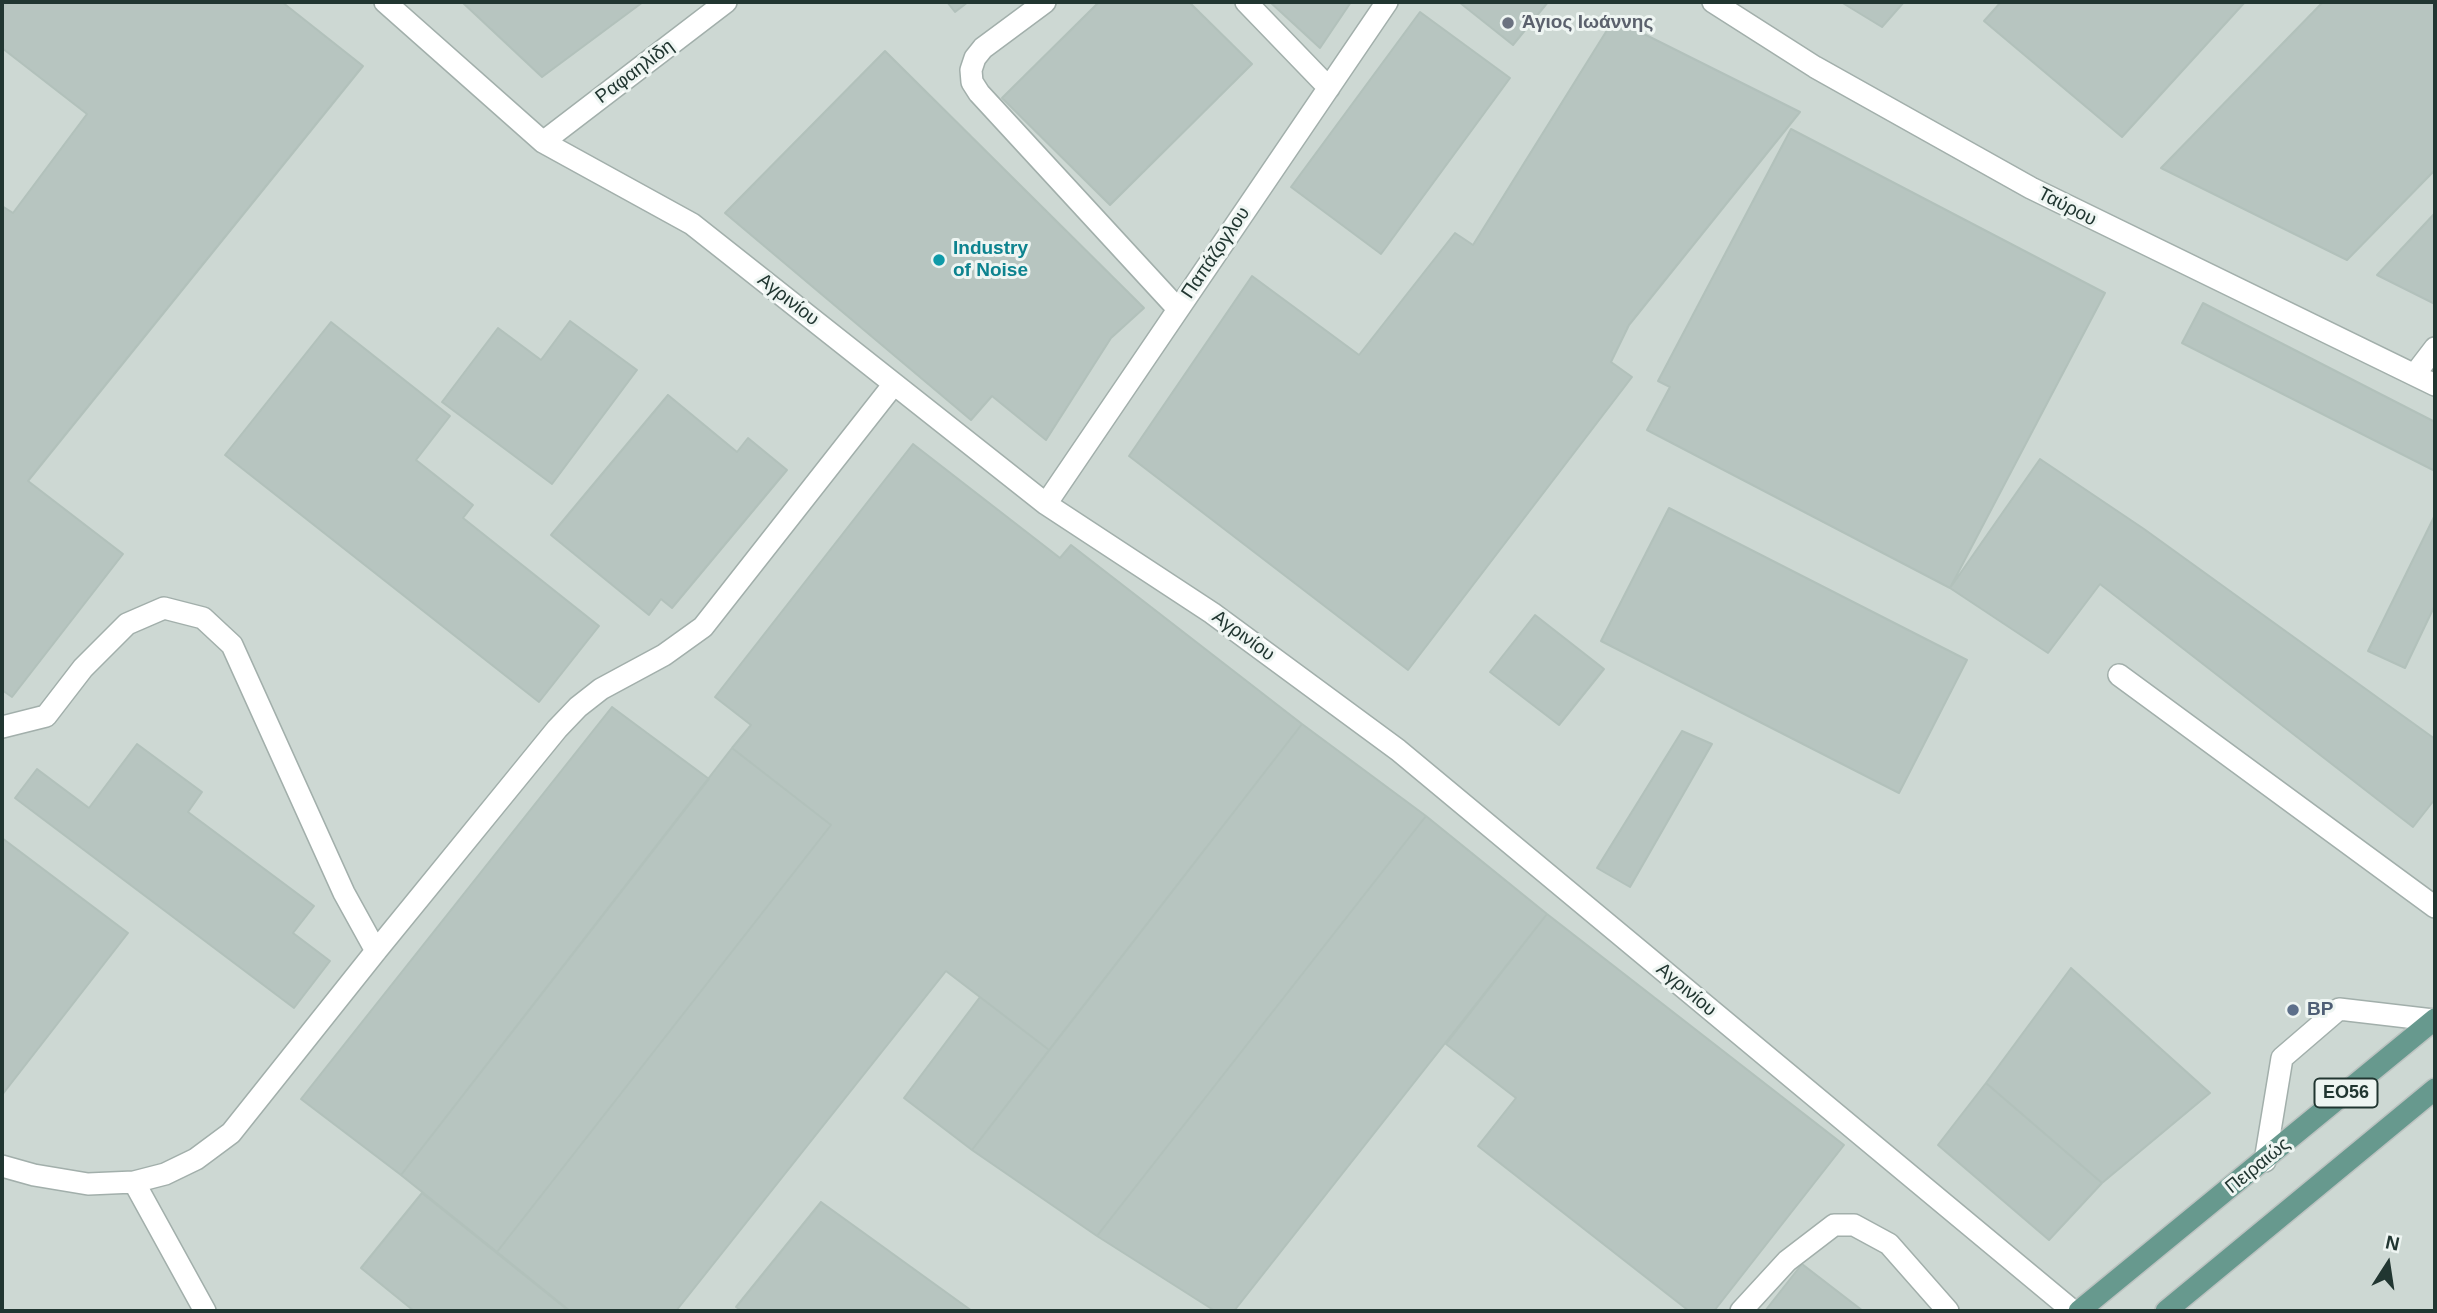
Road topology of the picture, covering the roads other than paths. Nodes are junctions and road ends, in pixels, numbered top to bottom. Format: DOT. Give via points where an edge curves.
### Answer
graph roads {
  1 [pos="385,2"];
  2 [pos="726,2"];
  3 [pos="1045,2"];
  4 [pos="1246,2"];
  5 [pos="1387,2"];
  6 [pos="1713,2"];
  7 [pos="1329,88"];
  8 [pos="543,142"];
  9 [pos="1178,309"];
  10 [pos="2435,348"];
  11 [pos="2415,374"];
  12 [pos="894,384"];
  13 [pos="2435,385"];
  14 [pos="1046,504"];
  15 [pos="2119,675"];
  16 [pos="2,727"];
  17 [pos="2435,907"];
  18 [pos="376,951"];
  19 [pos="2434,1020"];
  20 [pos="2435,1088"];
  21 [pos="2265,1161"];
  22 [pos="2,1166"];
  23 [pos="134,1182"];
  24 [pos="205,1311"];
  25 [pos="1741,1311"];
  26 [pos="1948,1311"];
  27 [pos="2073,1311"];
  28 [pos="2079,1311"];
  29 [pos="2166,1311"];
  1 -- 8 [label="street, Αγρινίου"];
  2 -- 8 [label="street, Ραφαηλίδη"];
  3 -- 9 [label="street" via="983,48 971,70 972,82"];
  4 -- 7 [label="street"];
  5 -- 7 [label="street, Παπάζογλου"];
  6 -- 11 [label="street, Ταύρου" via="1815,67 2031,188"];
  7 -- 9 [label="street, Παπάζογλου"];
  8 -- 12 [label="street, Αγρινίου" via="692,224"];
  9 -- 14 [label="street, Παπάζογλου"];
  10 -- 11 [label="street"];
  11 -- 13 [label="street, Ταύρου"];
  12 -- 14 [label="street, Αγρινίου"];
  12 -- 18 [label="street" via="714,615 678,646 578,707"];
  14 -- 27 [label="street, Αγρινίου" via="1212,613 1398,750"];
  15 -- 17 [label="street"];
  16 -- 18 [label="street" via="46,716 83,668 127,624 164,608 203,618 232,645 344,893"];
  18 -- 23 [label="street" via="231,1133 196,1159 166,1174"];
  19 -- 21 [label="main road, Πειραιώς / ΕΟ56"];
  19 -- 21 [label="street" via="2339,1009 2282,1058"];
  20 -- 29 [label="main road, ΕΟ56"];
  21 -- 28 [label="main road, Πειραιώς / ΕΟ56"];
  22 -- 23 [label="street" via="88,1184"];
  23 -- 24 [label="street"];
  25 -- 26 [label="street" via="1787,1261 1834,1225 1854,1225 1888,1244"];
}
